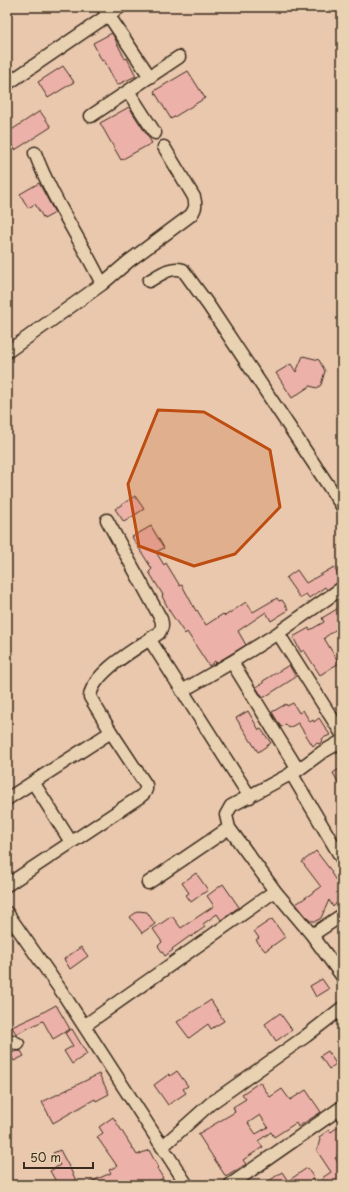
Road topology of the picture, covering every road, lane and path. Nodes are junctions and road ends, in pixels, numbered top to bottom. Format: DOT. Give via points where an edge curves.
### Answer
graph roads {
  1 [pos="120,7"];
  2 [pos="105,11"];
  3 [pos="179,57"];
  4 [pos="150,77"];
  5 [pos="7,84"];
  6 [pos="128,91"];
  7 [pos="91,116"];
  8 [pos="155,133"];
  9 [pos="164,146"];
  10 [pos="35,153"];
  11 [pos="149,281"];
  12 [pos="102,284"];
  13 [pos="7,352"];
  14 [pos="342,506"];
  15 [pos="107,520"];
  16 [pos="342,588"];
  17 [pos="278,633"];
  18 [pos="150,640"];
  19 [pos="232,662"];
  20 [pos="182,691"];
  21 [pos="111,732"];
  22 [pos="342,734"];
  23 [pos="342,741"];
  24 [pos="294,772"];
  25 [pos="33,782"];
  26 [pos="250,797"];
  27 [pos="7,799"];
  28 [pos="229,828"];
  29 [pos="71,842"];
  30 [pos="342,858"];
  31 [pos="148,883"];
  32 [pos="7,885"];
  33 [pos="275,891"];
  34 [pos="7,913"];
  35 [pos="342,916"];
  36 [pos="312,935"];
  37 [pos="342,976"];
  38 [pos="342,1008"];
  39 [pos="84,1026"];
  40 [pos="342,1107"];
  41 [pos="162,1147"];
  42 [pos="185,1184"];
  43 [pos="230,1185"];
  1 -- 2 [label="street"];
  2 -- 4 [label="street"];
  2 -- 5 [label="street"];
  3 -- 4 [label="street"];
  4 -- 6 [label="street"];
  6 -- 7 [label="street"];
  6 -- 8 [label="street"];
  9 -- 12 [label="street" via="194,198 195,209 192,215"];
  10 -- 12 [label="street" via="50,189"];
  11 -- 14 [label="street" via="170,269 183,270"];
  12 -- 13 [label="street"];
  15 -- 18 [label="street" via="162,623 159,633"];
  16 -- 17 [label="street"];
  17 -- 19 [label="street"];
  17 -- 22 [label="street"];
  18 -- 20 [label="street"];
  18 -- 21 [label="street" via="105,670 90,691 91,701"];
  19 -- 20 [label="street"];
  19 -- 24 [label="street"];
  20 -- 26 [label="street"];
  21 -- 25 [label="street"];
  21 -- 29 [label="street" via="146,785 145,793"];
  23 -- 24 [label="street"];
  24 -- 26 [label="street"];
  24 -- 30 [label="street"];
  25 -- 27 [label="street"];
  25 -- 29 [label="street"];
  26 -- 28 [label="street" via="231,806 226,815"];
  28 -- 31 [label="street"];
  28 -- 33 [label="street"];
  29 -- 32 [label="street"];
  33 -- 36 [label="street"];
  33 -- 39 [label="street"];
  34 -- 39 [label="street"];
  35 -- 36 [label="street"];
  36 -- 37 [label="street"];
  38 -- 41 [label="street" via="210,1104"];
  39 -- 41 [label="street"];
  40 -- 43 [label="street"];
  41 -- 42 [label="street"];
}
